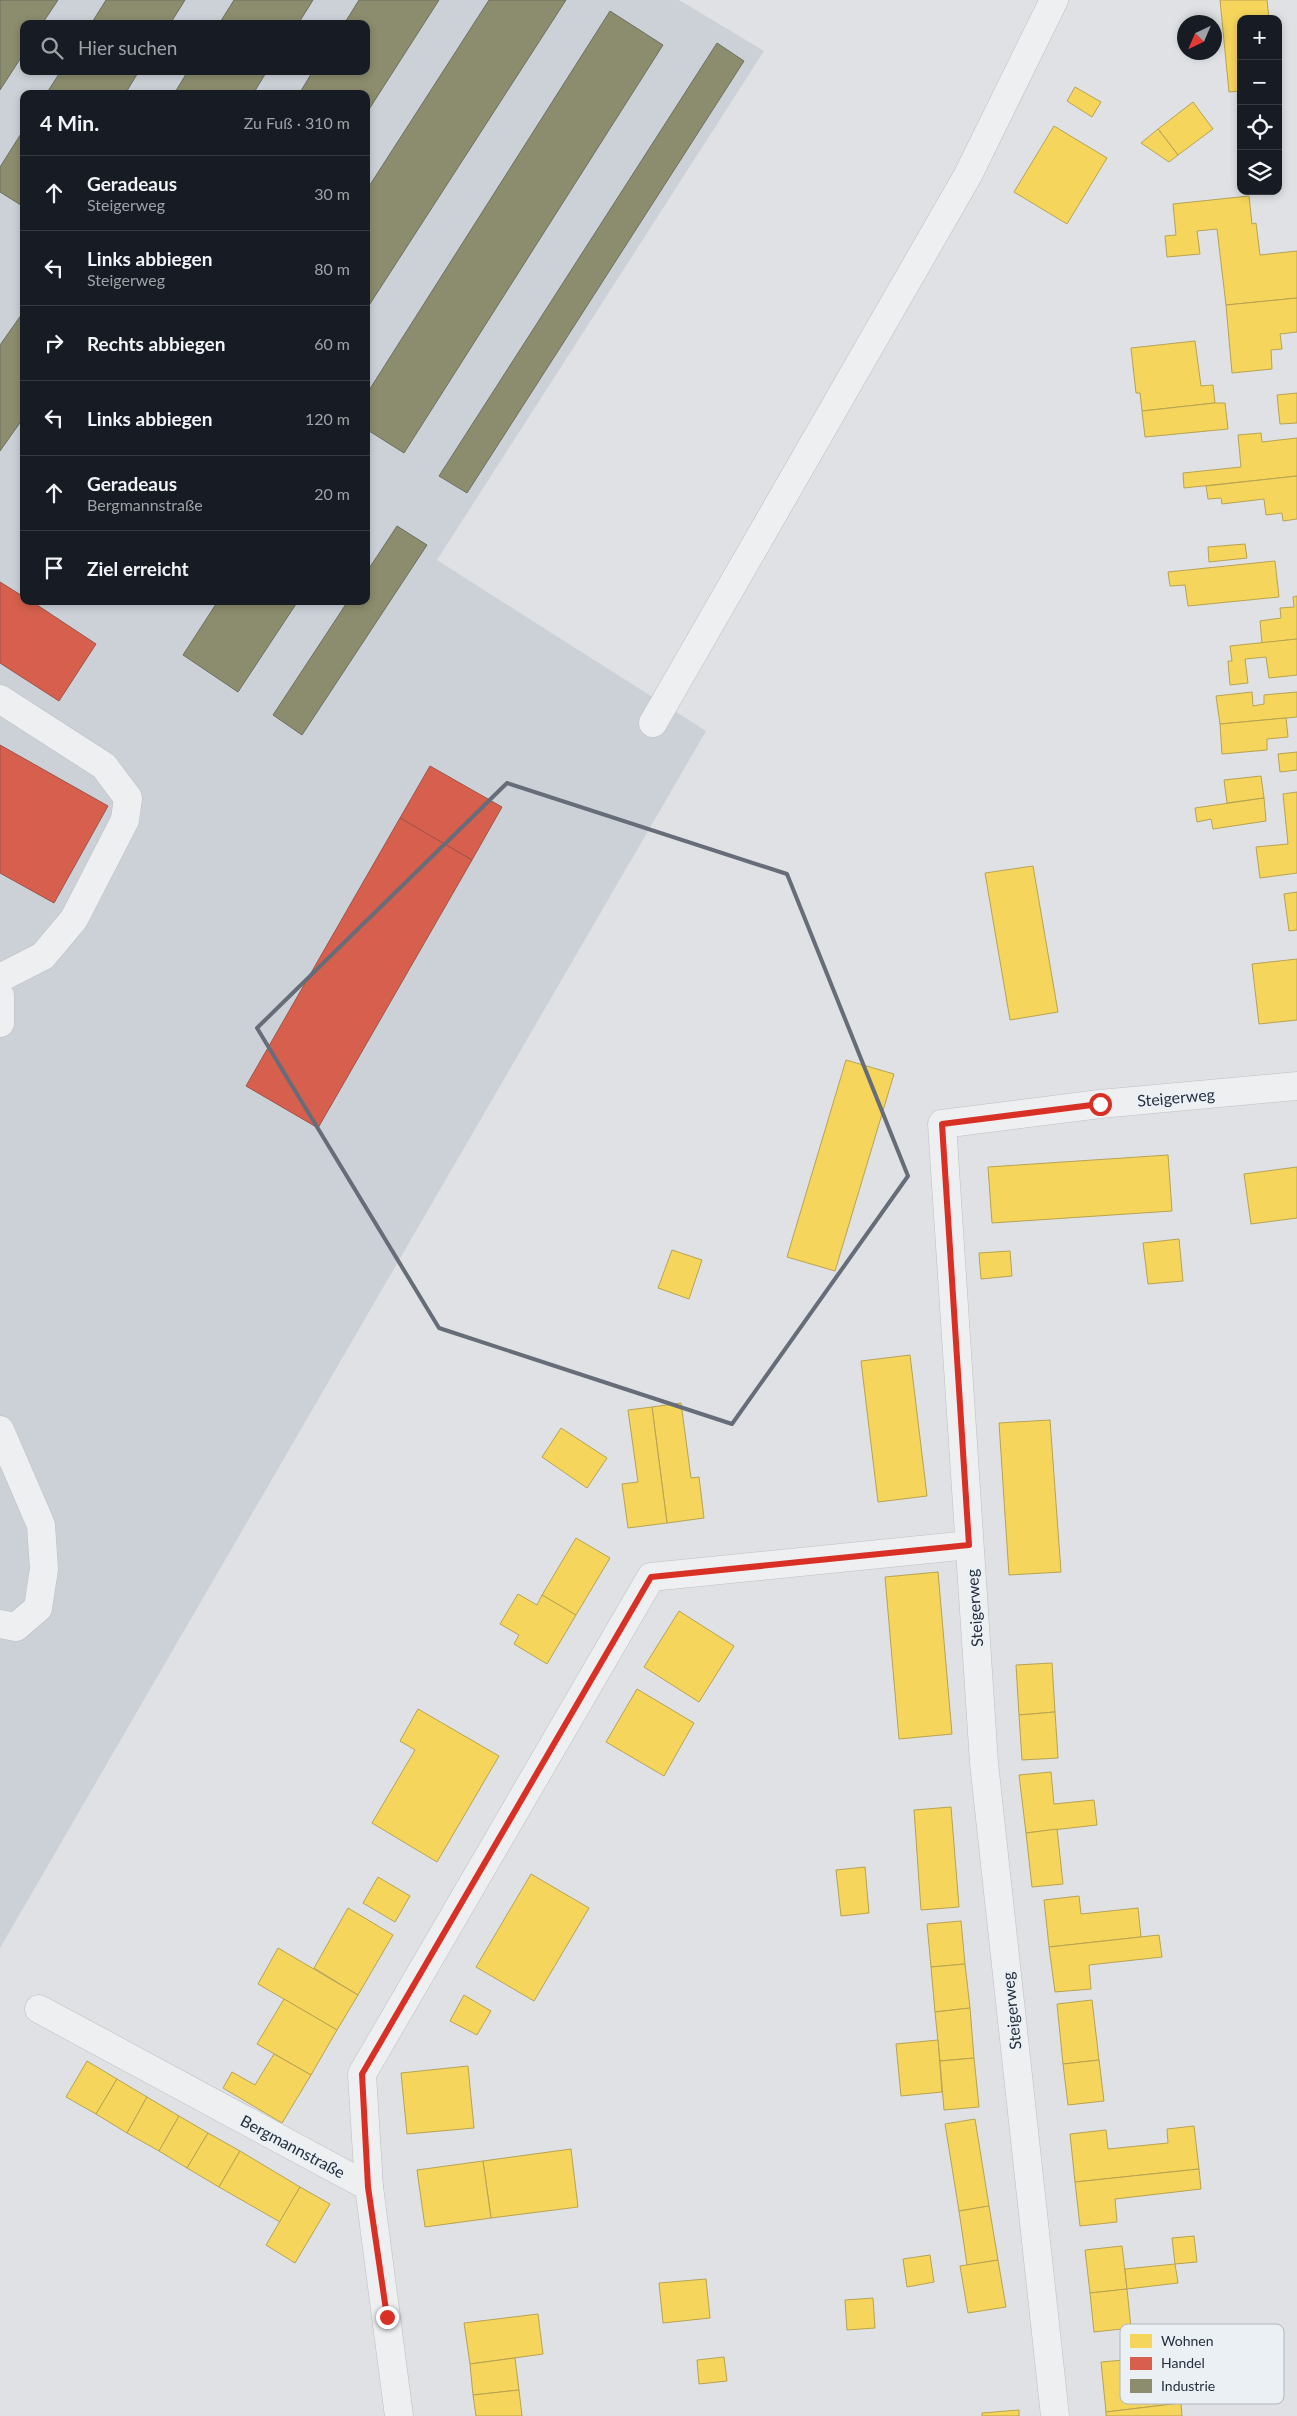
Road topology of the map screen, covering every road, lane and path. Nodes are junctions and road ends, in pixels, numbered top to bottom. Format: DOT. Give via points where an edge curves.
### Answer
graph roads {
  1 [pos="1054,0"];
  2 [pos="0,699"];
  3 [pos="653,723"];
  4 [pos="0,978"];
  5 [pos="0,996"];
  6 [pos="0,1023"];
  7 [pos="1297,1086"];
  8 [pos="0,1430"];
  9 [pos="969,1545"];
  10 [pos="0,1624"];
  11 [pos="39,2009"];
  12 [pos="368,2187"];
  13 [pos="399,2416"];
  14 [pos="1055,2416"];
  1 -- 3 [label="street" via="968,175"];
  2 -- 4 [label="street" via="104,766 128,798 125,820 74,919 43,956"];
  5 -- 6 [label="street"];
  7 -- 9 [label="street, Steigerweg" via="1100,1104 942,1124"];
  8 -- 10 [label="street" via="41,1525 44,1569 38,1608 16,1627"];
  9 -- 12 [label="street" via="651,1577 362,2074"];
  9 -- 14 [label="street, Steigerweg" via="984,1763"];
  11 -- 12 [label="street, Bergmannstraße"];
  12 -- 13 [label="street"];
}
